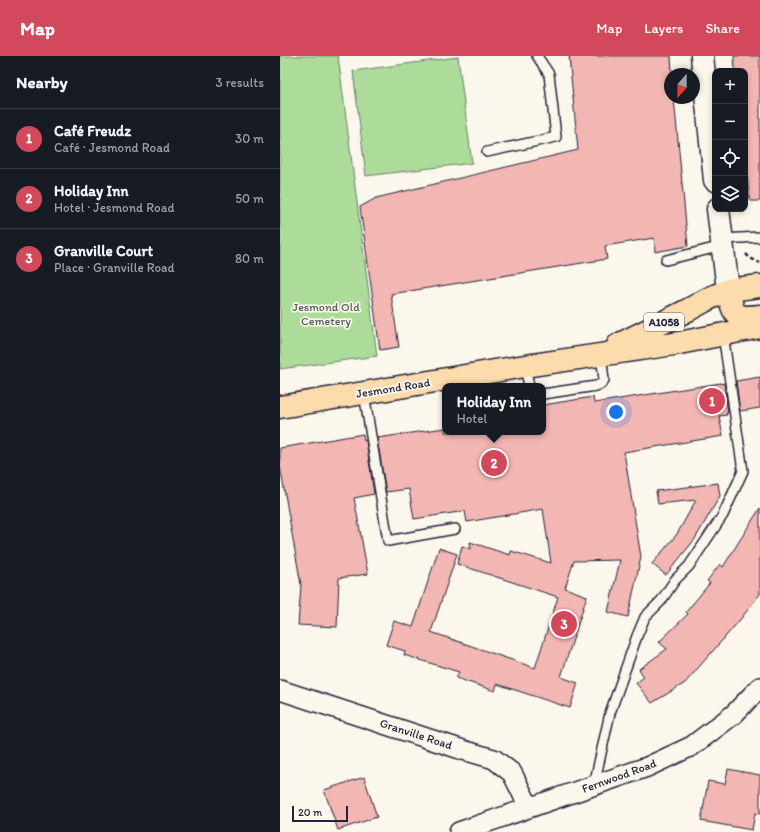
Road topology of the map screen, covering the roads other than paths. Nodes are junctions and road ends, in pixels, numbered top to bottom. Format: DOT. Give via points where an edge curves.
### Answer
graph roads {
  1 [pos="537,56"];
  2 [pos="702,56"];
  3 [pos="486,152"];
  4 [pos="715,176"];
  5 [pos="718,212"];
  6 [pos="760,237"];
  7 [pos="721,242"];
  8 [pos="666,260"];
  9 [pos="760,286"];
  10 [pos="728,290"];
  11 [pos="760,316"];
  12 [pos="760,327"];
  13 [pos="725,343"];
  14 [pos="601,354"];
  15 [pos="527,376"];
  16 [pos="460,383"];
  17 [pos="442,385"];
  18 [pos="364,393"];
  19 [pos="546,394"];
  20 [pos="280,407"];
  21 [pos="454,529"];
  22 [pos="760,686"];
  23 [pos="280,690"];
  24 [pos="594,785"];
  25 [pos="529,807"];
  26 [pos="459,832"];
  1 -- 3 [label="lane" via="549,74 556,138"];
  2 -- 4 [label="main road"];
  5 -- 7 [label="main road"];
  6 -- 7 [label="lane"];
  7 -- 8 [label="lane"];
  7 -- 10 [label="main road"];
  9 -- 10 [label="highway, Jesmond Road / A1058"];
  10 -- 11 [label="highway" via="733,311 739,316"];
  10 -- 14 [label="highway, Jesmond Road / A1058"];
  12 -- 13 [label="highway, Jesmond Road / A1058"];
  13 -- 14 [label="highway, Jesmond Road / A1058" via="674,344"];
  13 -- 24 [label="lane" via="743,471 722,515 689,566 675,580 661,601 645,616 610,713"];
  14 -- 15 [label="highway, Jesmond Road / A1058"];
  14 -- 19 [label="lane" via="604,380 601,384"];
  15 -- 16 [label="highway, Jesmond Road / A1058"];
  17 -- 18 [label="highway, Jesmond Road / A1058"];
  18 -- 20 [label="highway, Jesmond Road / A1058"];
  18 -- 21 [label="lane" via="388,541"];
  22 -- 24 [label="street, Fernwood Road" via="734,714 692,746 647,767"];
  23 -- 25 [label="street, Granville Road" via="494,759 512,773"];
  24 -- 25 [label="street, Fernwood Road"];
  25 -- 26 [label="street, Fernwood Road"];
}
